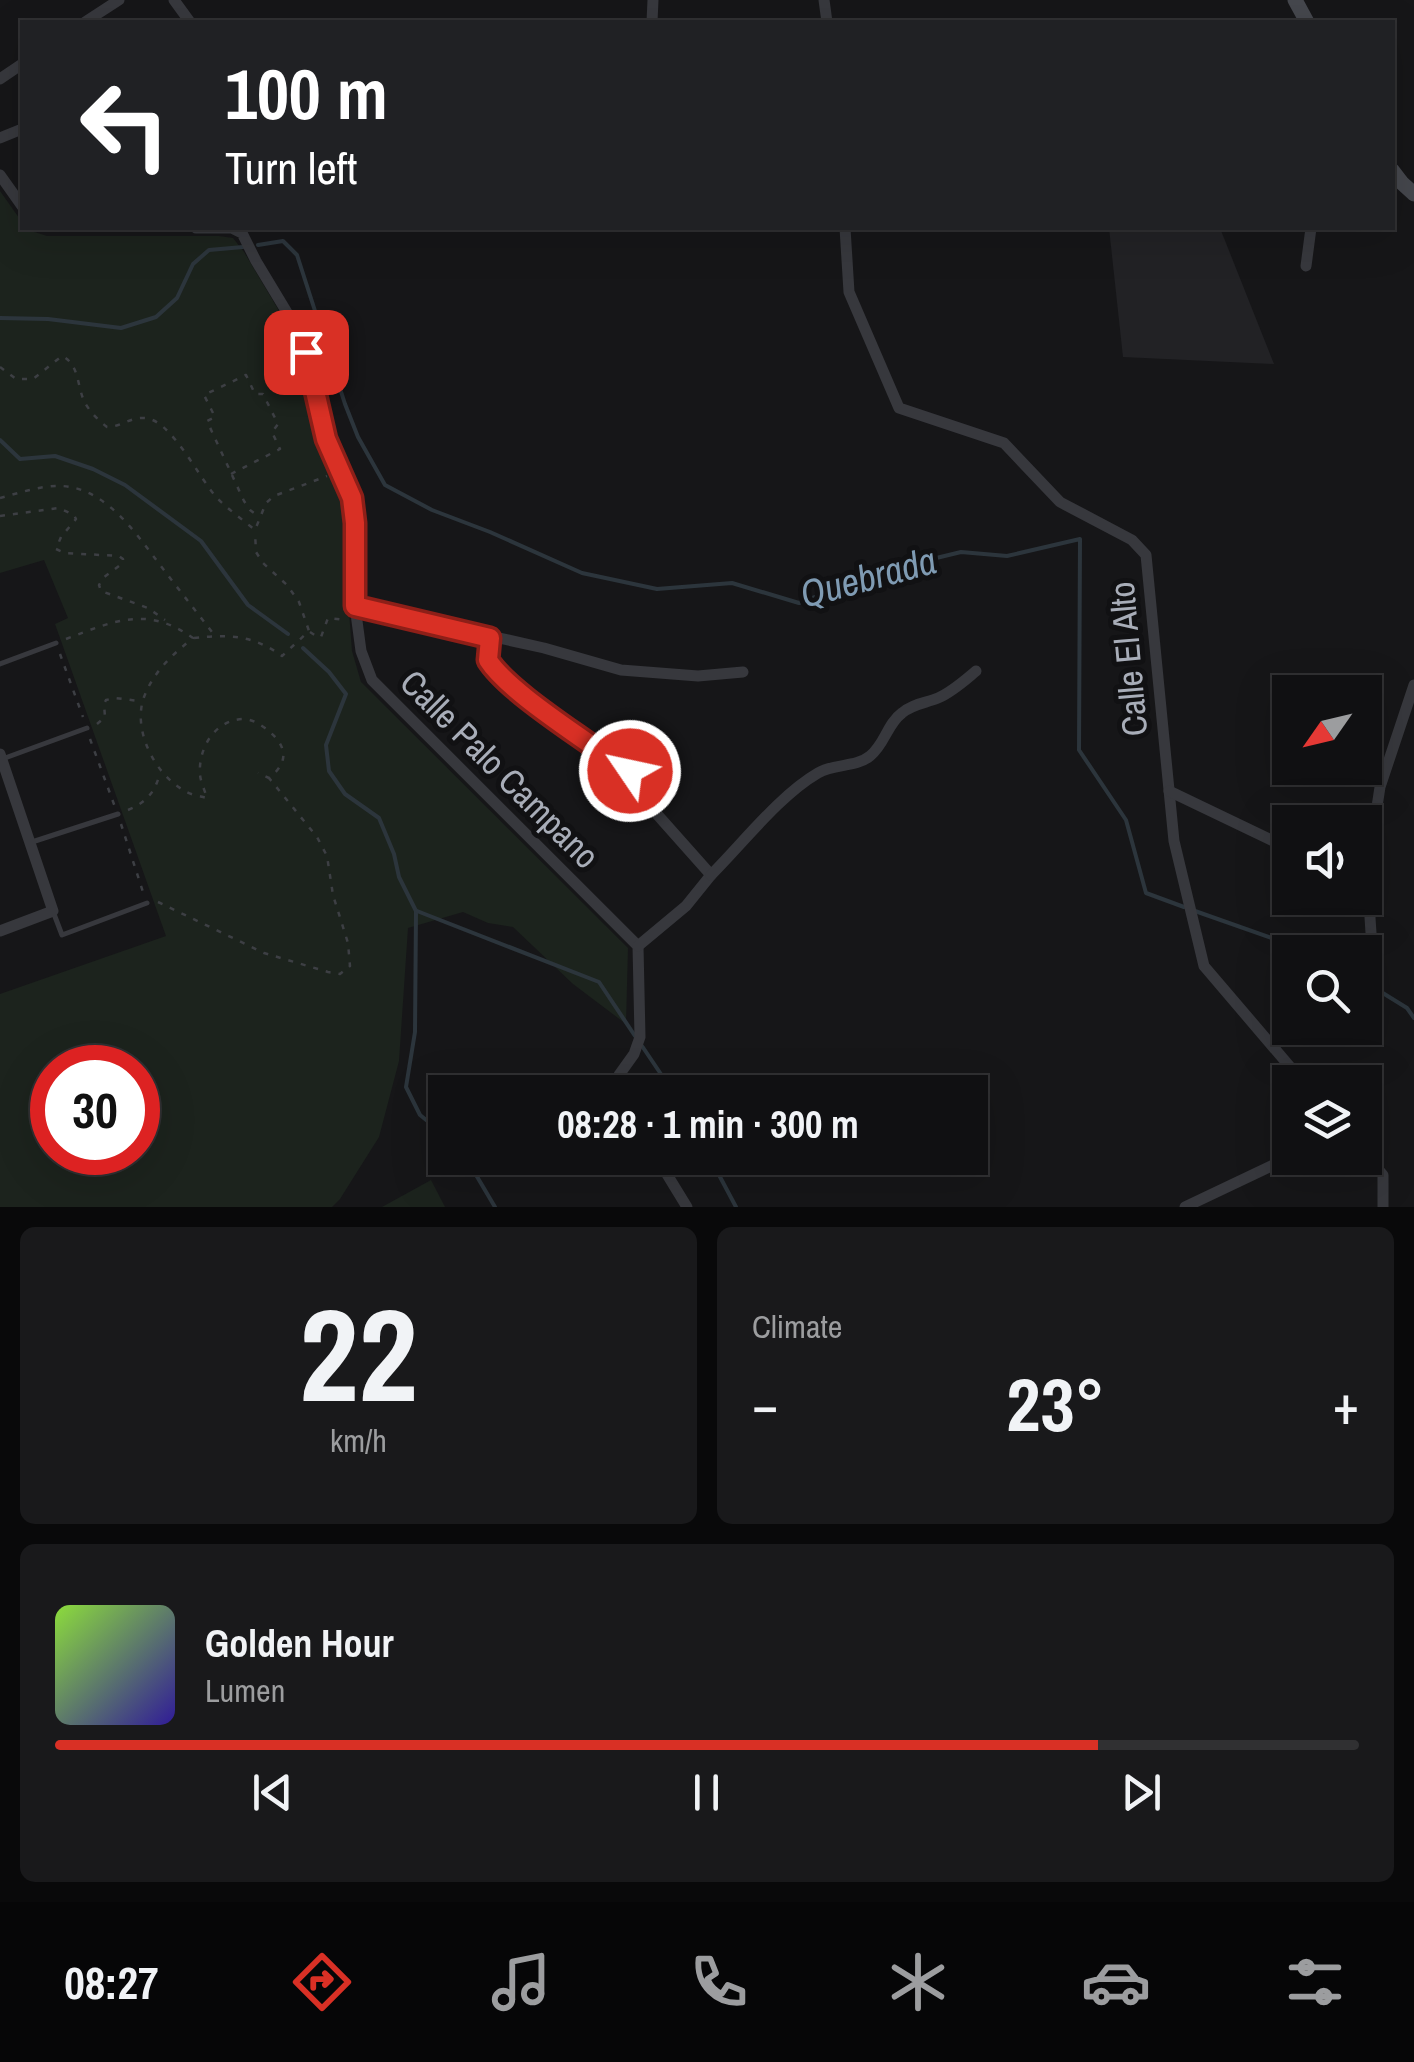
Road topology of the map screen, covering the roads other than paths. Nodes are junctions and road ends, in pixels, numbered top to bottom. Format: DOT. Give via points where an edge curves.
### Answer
graph roads {
  1 [pos="119,0"];
  2 [pos="88,20"];
  3 [pos="1395,173"];
  4 [pos="0,175"];
  5 [pos="1414,194"];
  6 [pos="20,203"];
  7 [pos="238,230"];
  8 [pos="845,230"];
  9 [pos="1310,230"];
  10 [pos="1306,266"];
  11 [pos="355,606"];
  12 [pos="490,638"];
  13 [pos="56,643"];
  14 [pos="0,664"];
  15 [pos="976,671"];
  16 [pos="742,672"];
  17 [pos="1414,685"];
  18 [pos="87,728"];
  19 [pos="1,757"];
  20 [pos="1168,791"];
  21 [pos="1377,805"];
  22 [pos="118,814"];
  23 [pos="1272,840"];
  24 [pos="29,844"];
  25 [pos="711,876"];
  26 [pos="147,903"];
  27 [pos="53,911"];
  28 [pos="0,930"];
  29 [pos="638,946"];
  30 [pos="1289,1065"];
  31 [pos="620,1075"];
  32 [pos="1272,1165"];
  33 [pos="1382,1174"];
  34 [pos="667,1175"];
  35 [pos="687,1207"];
  36 [pos="1185,1207"];
  37 [pos="1383,1207"];
  1 -- 2 [label="street"];
  3 -- 5 [label="main road"];
  4 -- 6 [label="street"];
  7 -- 11 [label="street, Calle Palo Campano" via="304,344 320,419 352,498"];
  8 -- 20 [label="street, Calle El Alto" via="849,292 898,408 1004,442 1060,502 1132,540 1146,555"];
  9 -- 10 [label="street"];
  11 -- 12 [label="street"];
  11 -- 29 [label="street, Calle Palo Campano" via="364,660 378,688"];
  12 -- 16 [label="street" via="621,670"];
  12 -- 25 [label="street" via="487,656 494,669 624,764"];
  13 -- 14 [label="lane"];
  15 -- 25 [label="street" via="948,693 900,714 872,755 810,778"];
  17 -- 21 [label="street"];
  18 -- 19 [label="lane"];
  19 -- 24 [label="street"];
  20 -- 23 [label="street"];
  20 -- 30 [label="street, Calle El Alto" via="1204,966"];
  22 -- 24 [label="lane"];
  24 -- 27 [label="street"];
  25 -- 29 [label="street"];
  26 -- 27 [label="lane" via="62,935"];
  27 -- 28 [label="street"];
  29 -- 31 [label="street" via="640,1037"];
  32 -- 36 [label="street"];
  33 -- 37 [label="street"];
  34 -- 35 [label="street"];
}
